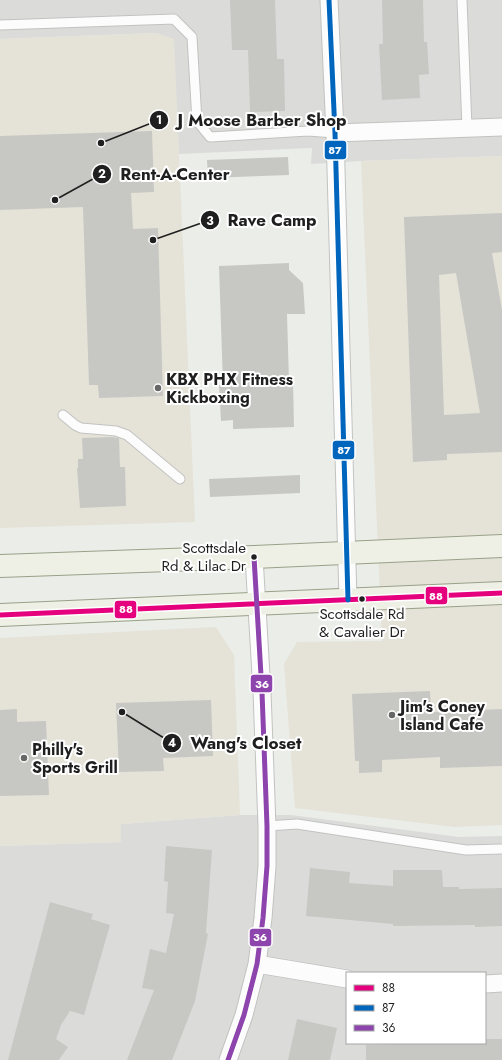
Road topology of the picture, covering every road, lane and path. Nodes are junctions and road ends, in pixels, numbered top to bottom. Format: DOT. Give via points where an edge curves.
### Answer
graph roads {
  1 [pos="329,0"];
  2 [pos="462,0"];
  3 [pos="0,25"];
  4 [pos="502,127"];
  5 [pos="467,128"];
  6 [pos="335,133"];
  7 [pos="63,415"];
  8 [pos="180,478"];
  9 [pos="502,546"];
  10 [pos="346,553"];
  11 [pos="254,557"];
  12 [pos="0,566"];
  13 [pos="502,593"];
  14 [pos="348,600"];
  15 [pos="257,603"];
  16 [pos="0,615"];
  17 [pos="267,826"];
  18 [pos="502,849"];
  19 [pos="257,964"];
  20 [pos="346,979"];
  21 [pos="502,983"];
  22 [pos="486,984"];
  23 [pos="228,1060"];
  1 -- 6 [label="street"];
  2 -- 5 [label="lane"];
  3 -- 6 [label="lane" via="174,19 192,37 197,121 210,137 308,131"];
  4 -- 5 [label="street"];
  5 -- 6 [label="street"];
  6 -- 10 [label="street"];
  7 -- 8 [label="lane" via="81,428 116,431 127,435"];
  9 -- 10 [label="main road"];
  10 -- 11 [label="main road"];
  10 -- 14 [label="street"];
  11 -- 12 [label="main road"];
  11 -- 15 [label="street"];
  13 -- 14 [label="main road"];
  14 -- 15 [label="main road"];
  15 -- 16 [label="main road"];
  15 -- 17 [label="street"];
  17 -- 18 [label="lane" via="297,824 466,850"];
  17 -- 19 [label="street" via="267,866"];
  19 -- 20 [label="street"];
  19 -- 23 [label="street" via="244,1015"];
  21 -- 22 [label="street"];
}
